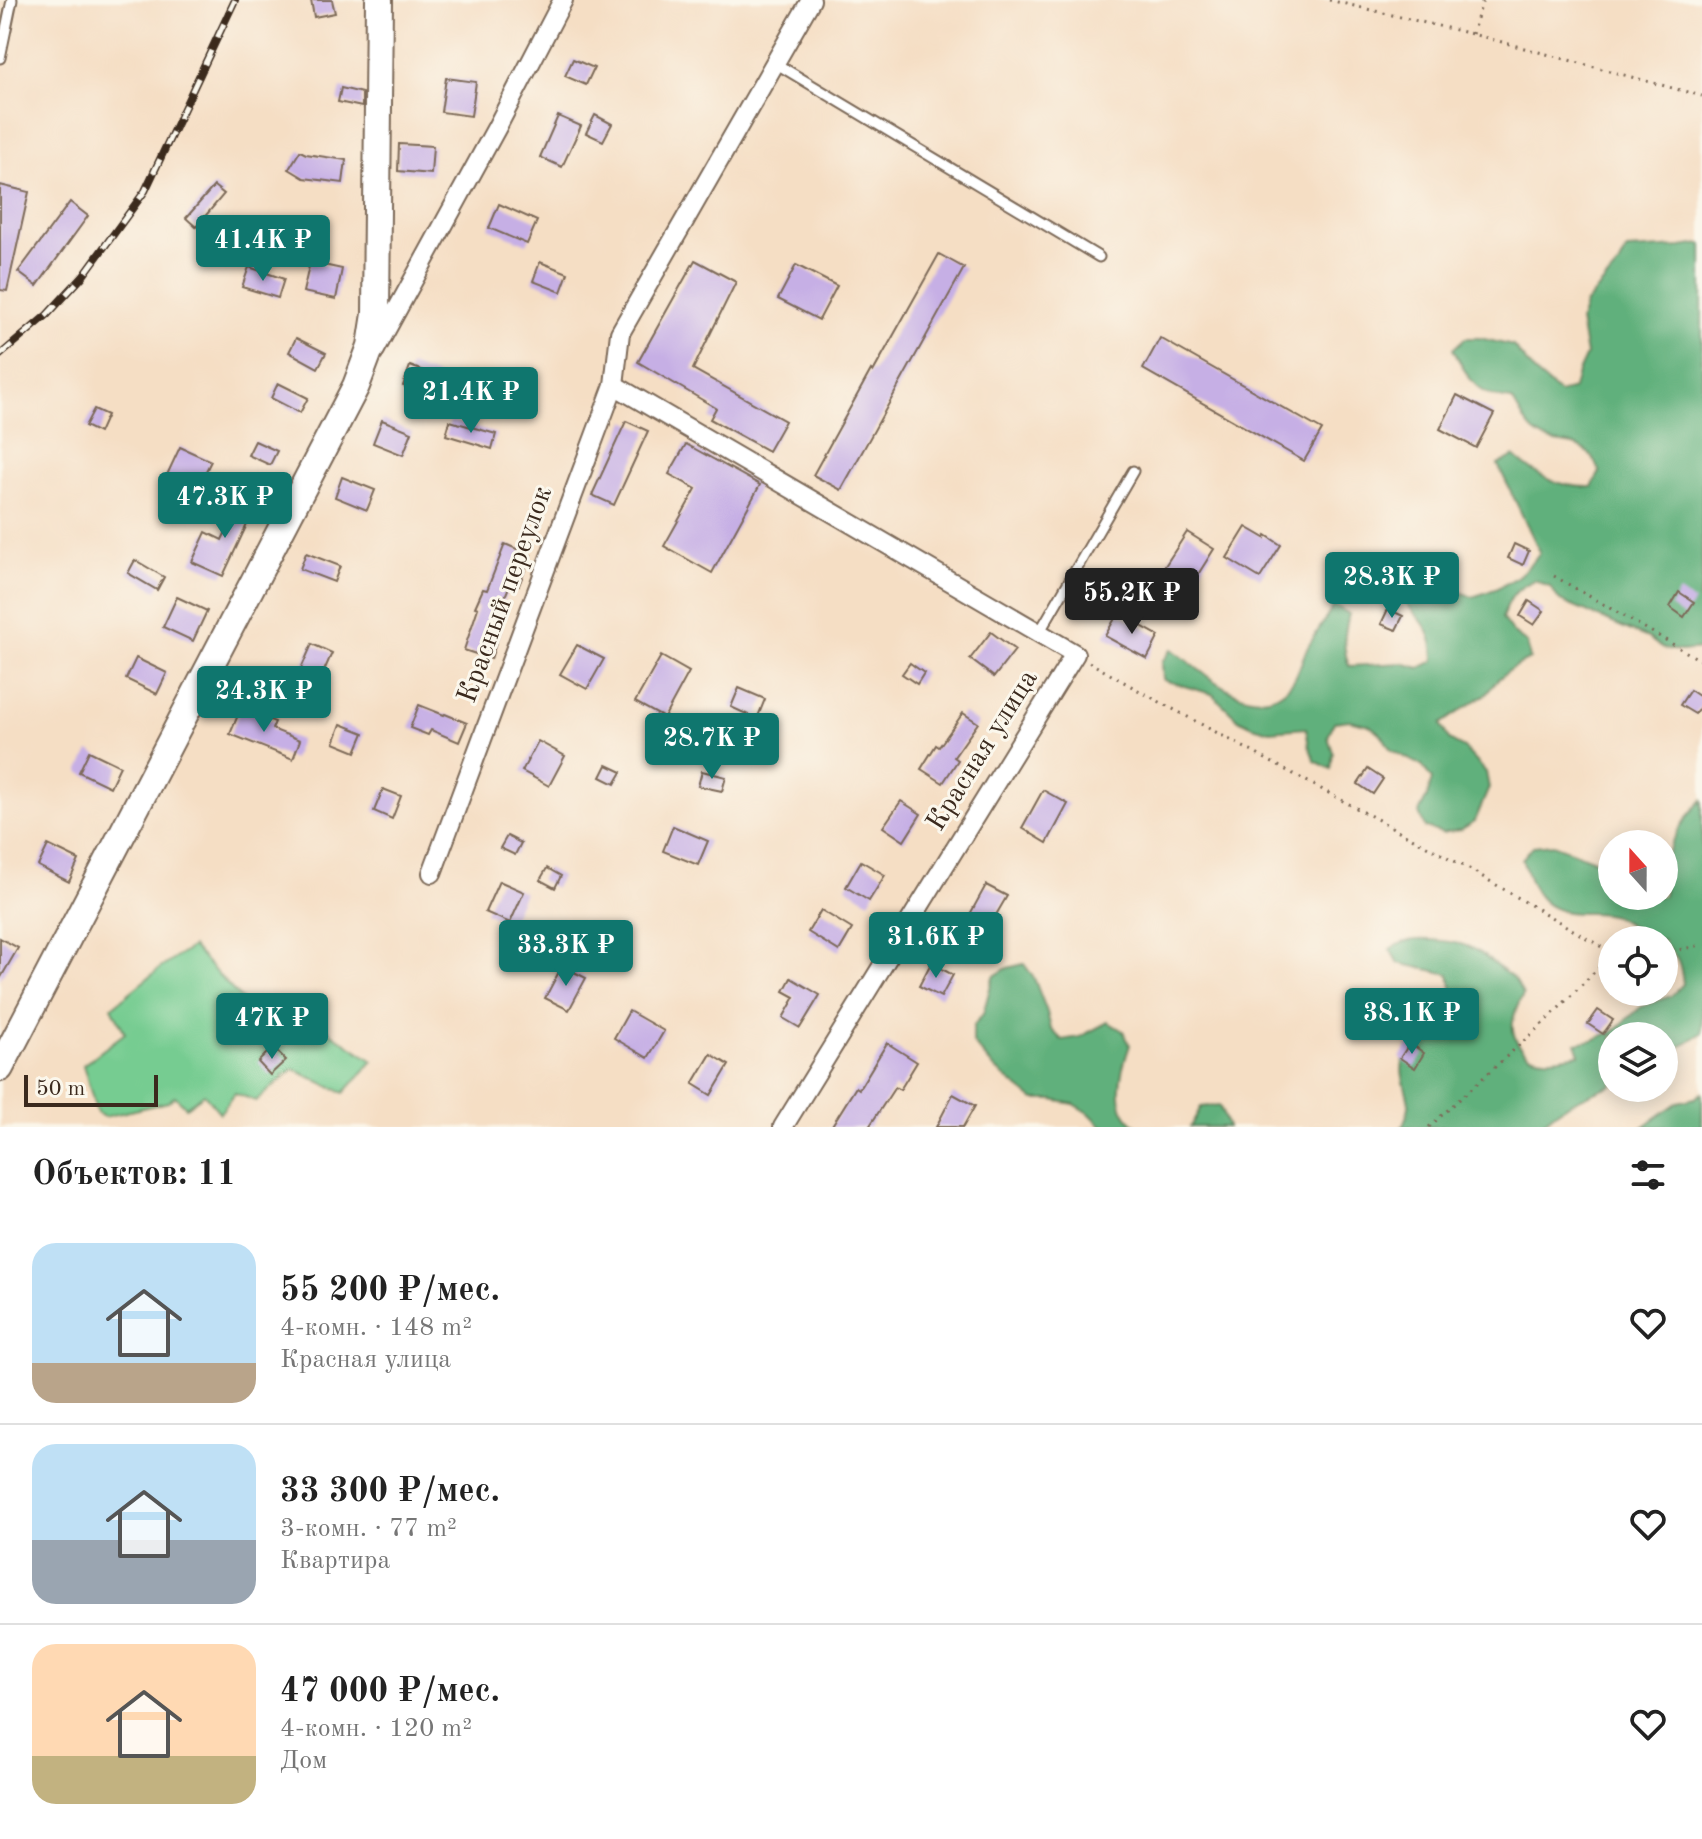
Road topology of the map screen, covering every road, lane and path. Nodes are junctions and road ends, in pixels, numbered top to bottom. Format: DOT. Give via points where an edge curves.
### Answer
graph roads {
  1 [pos="12,0"];
  2 [pos="379,0"];
  3 [pos="563,0"];
  4 [pos="811,0"];
  5 [pos="1329,0"];
  6 [pos="1483,0"];
  7 [pos="1472,34"];
  8 [pos="0,58"];
  9 [pos="775,63"];
  10 [pos="1702,96"];
  11 [pos="1099,257"];
  12 [pos="614,385"];
  13 [pos="356,386"];
  14 [pos="1133,471"];
  15 [pos="1554,576"];
  16 [pos="1039,633"];
  17 [pos="1075,654"];
  18 [pos="1702,661"];
  19 [pos="432,873"];
  20 [pos="1598,945"];
  21 [pos="1702,945"];
  22 [pos="1678,950"];
  23 [pos="1598,967"];
  24 [pos="0,1068"];
  25 [pos="783,1127"];
  26 [pos="1429,1127"];
  1 -- 8 [label="lane"];
  2 -- 13 [label="street" via="376,314"];
  3 -- 13 [label="street"];
  4 -- 9 [label="street, Красный переулок"];
  5 -- 7 [label="path"];
  6 -- 7 [label="path"];
  7 -- 10 [label="path"];
  9 -- 11 [label="lane"];
  9 -- 12 [label="street, Красный переулок" via="620,333"];
  12 -- 16 [label="street, Красная улица"];
  12 -- 19 [label="street, Красный переулок"];
  13 -- 24 [label="street"];
  14 -- 16 [label="lane"];
  15 -- 18 [label="path"];
  16 -- 17 [label="street, Красная улица"];
  17 -- 20 [label="path"];
  17 -- 25 [label="street, Красная улица"];
  21 -- 22 [label="path"];
  23 -- 26 [label="path"];
}
